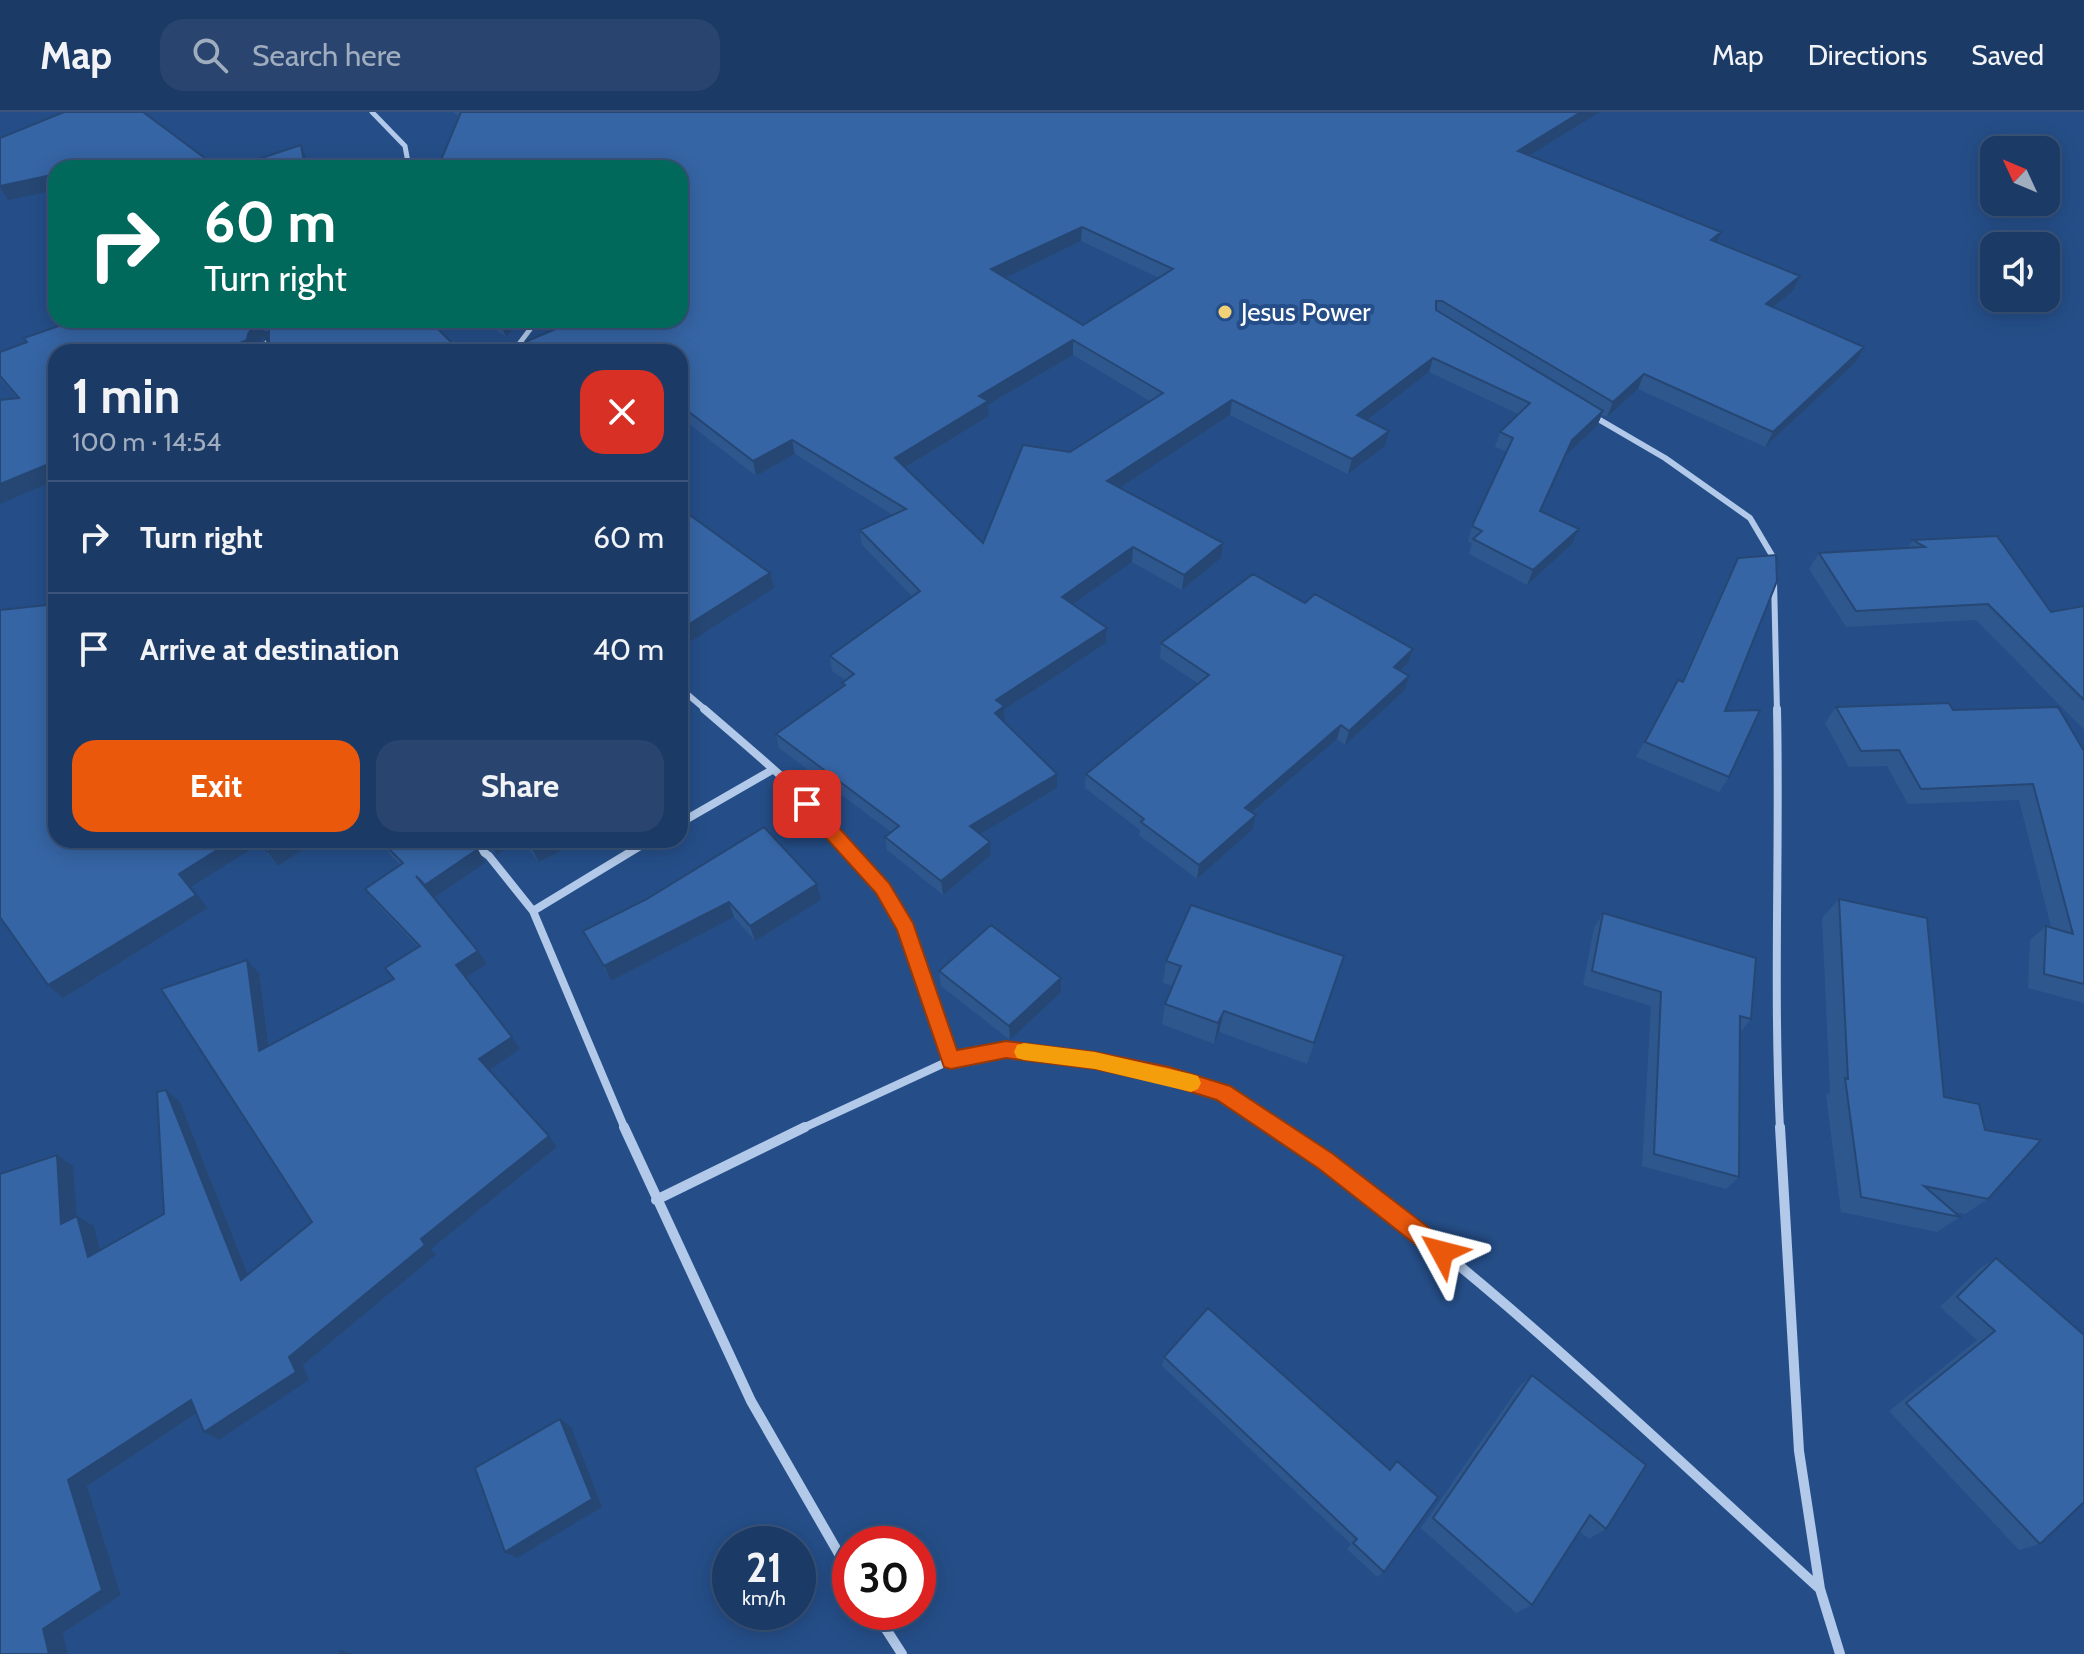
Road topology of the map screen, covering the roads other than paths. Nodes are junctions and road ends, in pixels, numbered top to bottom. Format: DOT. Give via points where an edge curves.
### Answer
graph roads {
  1 [pos="372,112"];
  2 [pos="408,160"];
  3 [pos="1585,412"];
  4 [pos="688,695"];
  5 [pos="772,770"];
  6 [pos="688,818"];
  7 [pos="478,848"];
  8 [pos="637,848"];
  9 [pos="533,911"];
  10 [pos="951,1060"];
  11 [pos="656,1200"];
  12 [pos="832,1542"];
  13 [pos="1820,1589"];
  14 [pos="887,1630"];
  15 [pos="902,1654"];
  16 [pos="1840,1654"];
  1 -- 2 [label="street" via="405,146"];
  3 -- 13 [label="street" via="1665,458 1750,518 1773,557 1779,813 1776,1042 1784,1233 1799,1451"];
  4 -- 5 [label="street"];
  5 -- 6 [label="street"];
  5 -- 10 [label="street" via="841,838 882,888 906,929"];
  7 -- 9 [label="street"];
  8 -- 9 [label="street"];
  9 -- 11 [label="street"];
  10 -- 11 [label="street"];
  10 -- 13 [label="street" via="1006,1049 1169,1076 1223,1093 1325,1161 1466,1270"];
  11 -- 12 [label="street" via="751,1401"];
  13 -- 16 [label="street"];
  14 -- 15 [label="street"];
}
